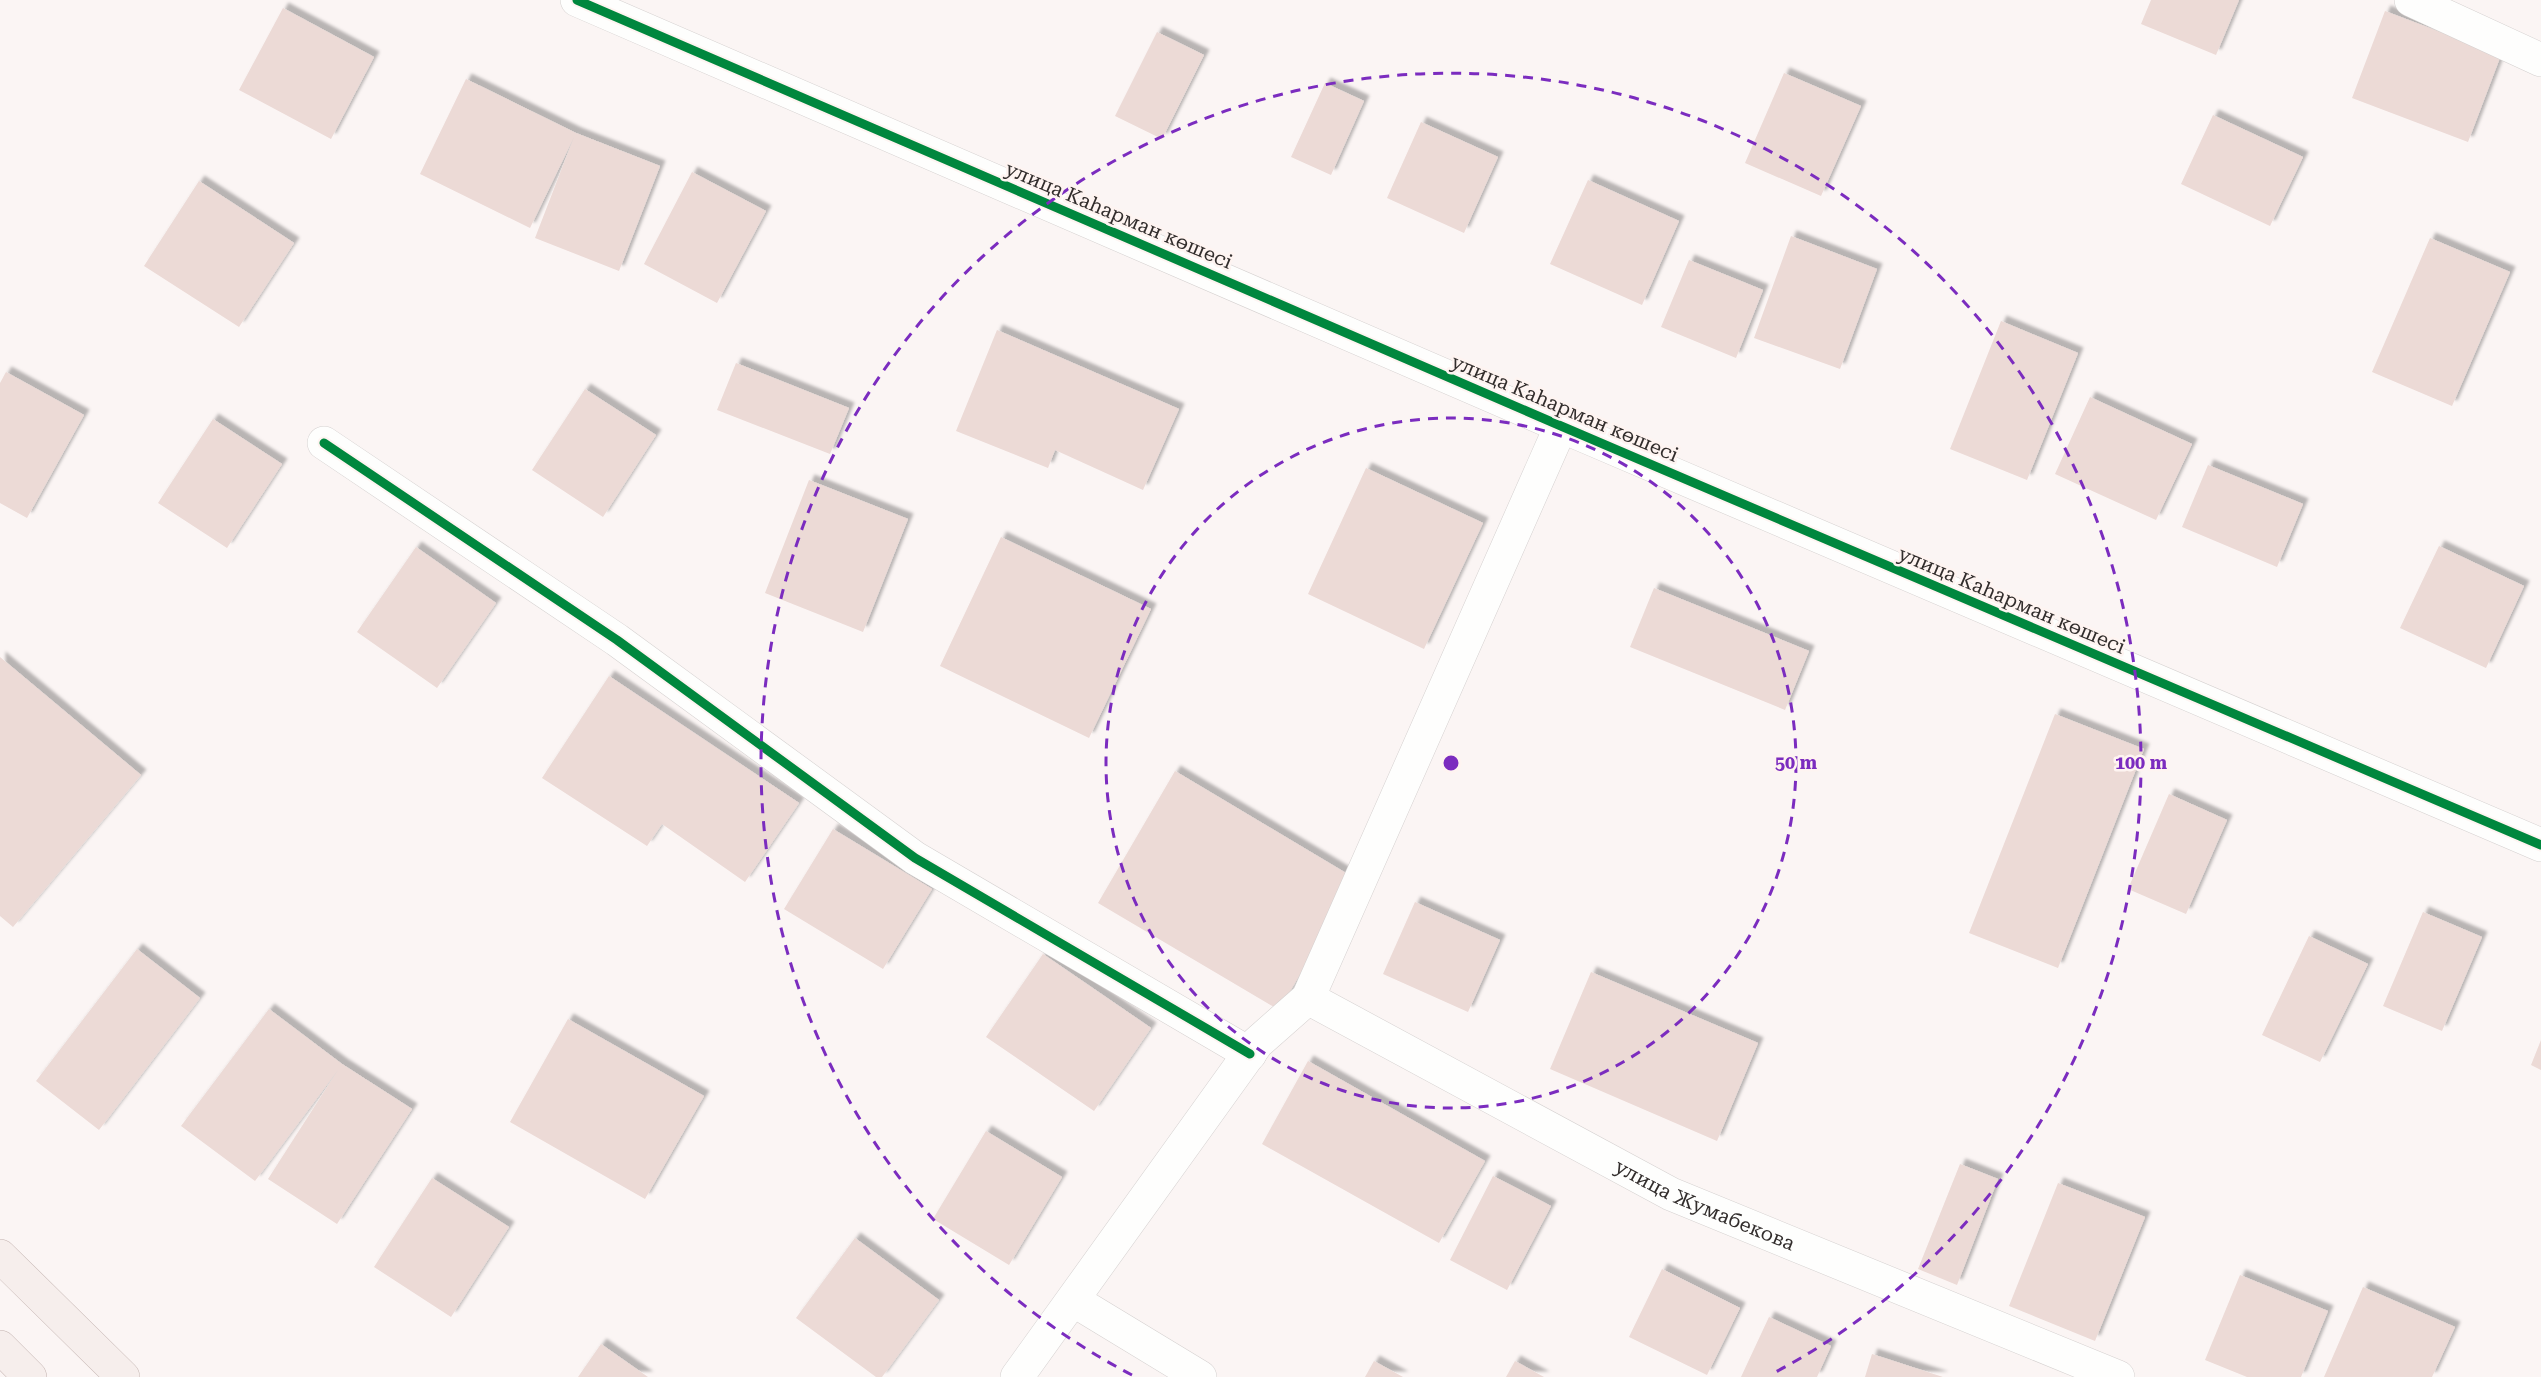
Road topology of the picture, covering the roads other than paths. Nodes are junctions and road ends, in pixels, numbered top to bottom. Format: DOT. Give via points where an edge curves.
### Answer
graph roads {
  1 [pos="577,0"];
  2 [pos="2411,0"];
  3 [pos="2541,60"];
  4 [pos="1561,426"];
  5 [pos="324,443"];
  6 [pos="2541,845"];
  7 [pos="1308,998"];
  8 [pos="1250,1054"];
  9 [pos="0,1256"];
  10 [pos="1073,1300"];
  11 [pos="0,1347"];
  12 [pos="30,1377"];
  13 [pos="123,1377"];
  14 [pos="1017,1377"];
  15 [pos="1200,1377"];
  16 [pos="2118,1377"];
  1 -- 4 [label="street, улица Каһарман көшесі"];
  2 -- 3 [label="street"];
  4 -- 6 [label="street, улица Каһарман көшесі"];
  4 -- 7 [label="street"];
  5 -- 8 [label="street" via="617,640 915,858"];
  7 -- 8 [label="street" via="1257,1043"];
  7 -- 16 [label="street, улица Жумабекова" via="1671,1194"];
  8 -- 10 [label="street"];
  9 -- 13 [label="main road"];
  10 -- 14 [label="street"];
  10 -- 15 [label="street"];
  11 -- 12 [label="main road"];
}
